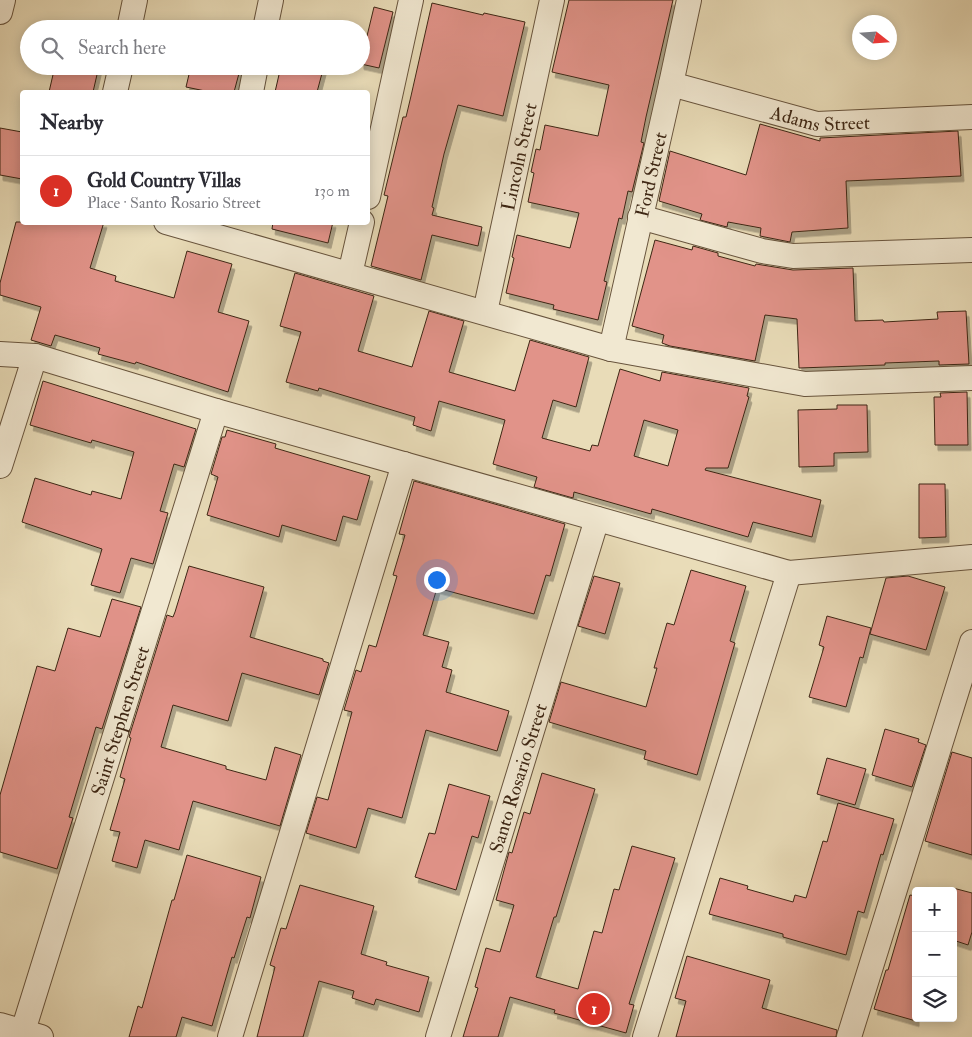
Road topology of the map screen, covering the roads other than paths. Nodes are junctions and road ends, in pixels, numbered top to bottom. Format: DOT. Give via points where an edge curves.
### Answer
graph roads {
  1 [pos="3,0"];
  2 [pos="135,0"];
  3 [pos="271,0"];
  4 [pos="411,0"];
  5 [pos="552,0"];
  6 [pos="688,0"];
  7 [pos="0,12"];
  8 [pos="131,20"];
  9 [pos="267,20"];
  10 [pos="119,75"];
  11 [pos="254,75"];
  12 [pos="671,84"];
  13 [pos="115,90"];
  14 [pos="251,90"];
  15 [pos="972,117"];
  16 [pos="370,187"];
  17 [pos="640,217"];
  18 [pos="186,225"];
  19 [pos="361,225"];
  20 [pos="220,230"];
  21 [pos="972,250"];
  22 [pos="350,274"];
  23 [pos="485,312"];
  24 [pos="611,349"];
  25 [pos="0,354"];
  26 [pos="34,356"];
  27 [pos="972,378"];
  28 [pos="216,411"];
  29 [pos="404,464"];
  30 [pos="0,466"];
  31 [pos="598,519"];
  32 [pos="972,557"];
  33 [pos="789,574"];
  34 [pos="972,642"];
  35 [pos="0,1025"];
  36 [pos="32,1034"];
  37 [pos="230,1037"];
  38 [pos="438,1037"];
  39 [pos="645,1037"];
  40 [pos="849,1037"];
  1 -- 7 [label="street"];
  2 -- 8 [label="street"];
  3 -- 9 [label="street"];
  4 -- 16 [label="street"];
  5 -- 23 [label="street, Lincoln Street"];
  6 -- 12 [label="street, Ford Street"];
  10 -- 13 [label="street"];
  11 -- 14 [label="street"];
  12 -- 15 [label="street, Adams Street" via="817,124"];
  12 -- 17 [label="street, Ford Street"];
  17 -- 21 [label="street" via="762,251 794,256"];
  17 -- 24 [label="street, Ford Street"];
  18 -- 20 [label="street"];
  19 -- 22 [label="street"];
  20 -- 22 [label="street"];
  22 -- 23 [label="street"];
  23 -- 24 [label="street"];
  24 -- 27 [label="street" via="805,384"];
  25 -- 26 [label="street"];
  26 -- 28 [label="street"];
  26 -- 30 [label="street"];
  28 -- 29 [label="street"];
  28 -- 36 [label="street, Saint Stephen Street"];
  29 -- 31 [label="street"];
  29 -- 37 [label="street"];
  31 -- 33 [label="street"];
  31 -- 38 [label="street, Santo Rosario Street"];
  32 -- 33 [label="street"];
  33 -- 39 [label="street"];
  34 -- 40 [label="street"];
  35 -- 36 [label="street"];
}
